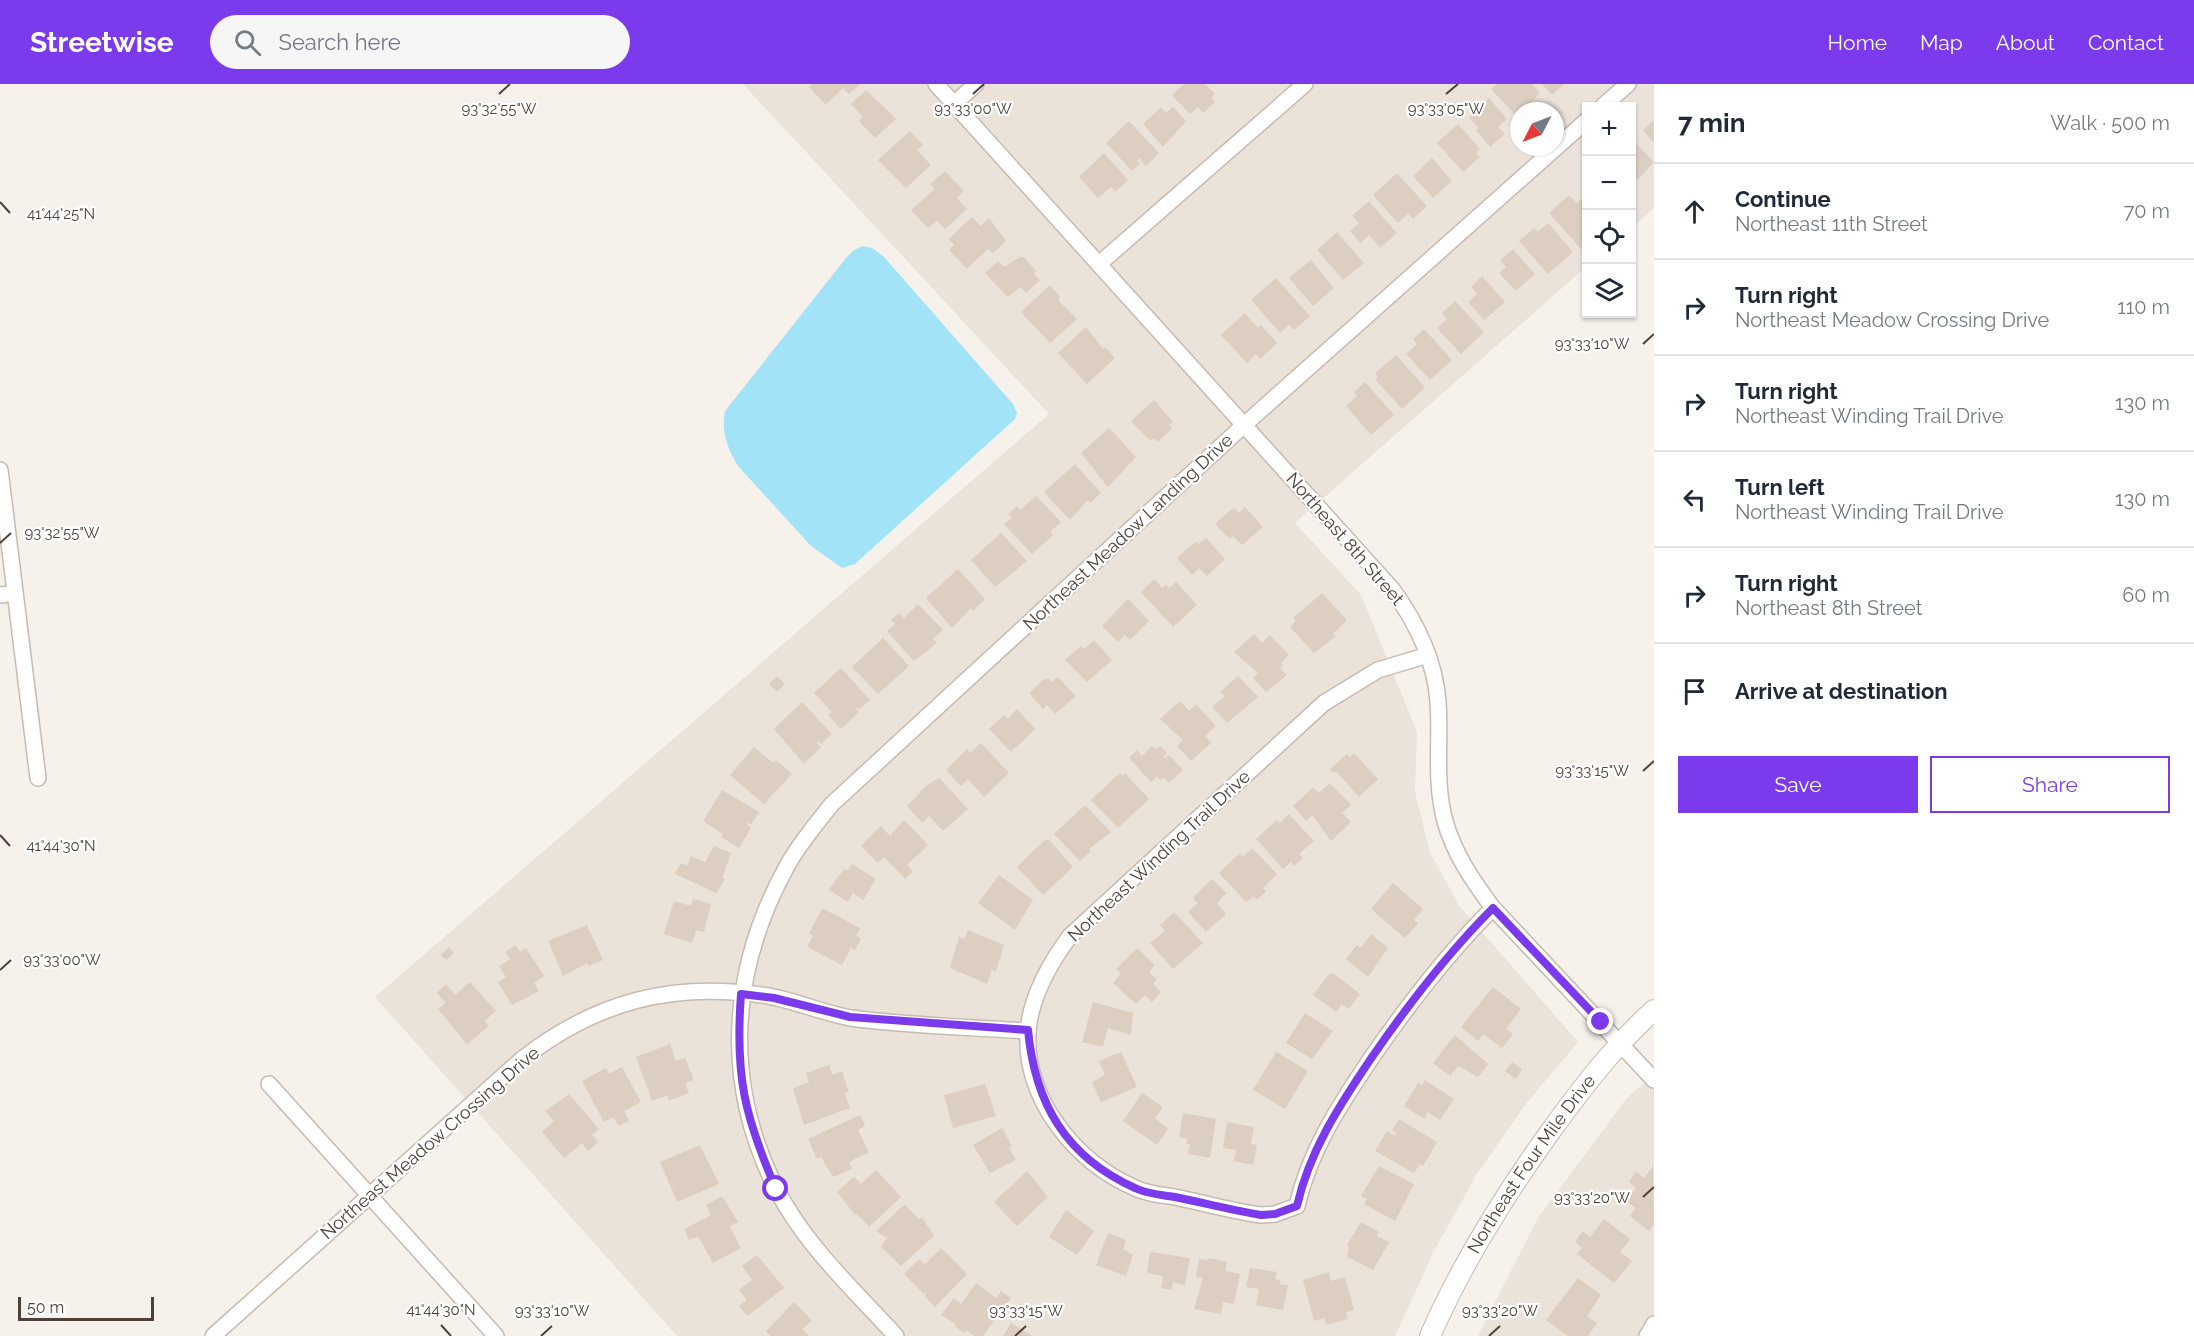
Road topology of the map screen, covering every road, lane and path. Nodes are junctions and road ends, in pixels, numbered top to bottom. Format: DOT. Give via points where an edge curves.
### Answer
graph roads {
  1 [pos="936,84"];
  2 [pos="976,84"];
  3 [pos="1305,84"];
  4 [pos="1628,84"];
  5 [pos="1608,102"];
  6 [pos="954,104"];
  7 [pos="1582,125"];
  8 [pos="1099,264"];
  9 [pos="1244,425"];
  10 [pos="0,470"];
  11 [pos="8,594"];
  12 [pos="1428,655"];
  13 [pos="38,778"];
  14 [pos="1493,908"];
  15 [pos="741,994"];
  16 [pos="1654,1010"];
  17 [pos="1028,1030"];
  18 [pos="1620,1043"];
  19 [pos="1654,1080"];
  20 [pos="269,1084"];
  21 [pos="368,1196"];
  22 [pos="1654,1324"];
  23 [pos="213,1336"];
  24 [pos="496,1336"];
  25 [pos="896,1336"];
  26 [pos="1430,1336"];
  27 [pos="1647,1336"];
  1 -- 6 [label="street, Northeast 8th Street"];
  2 -- 6 [label="street"];
  3 -- 8 [label="street"];
  4 -- 5 [label="street"];
  6 -- 8 [label="street, Northeast 8th Street"];
  7 -- 9 [label="street, Northeast Meadow Landing Drive"];
  8 -- 9 [label="street, Northeast 8th Street"];
  9 -- 12 [label="street, Northeast 8th Street" via="1392,589 1418,628"];
  9 -- 15 [label="street, Northeast Meadow Landing Drive" via="832,804 786,867 759,928"];
  10 -- 11 [label="street"];
  11 -- 13 [label="street"];
  12 -- 14 [label="street, Northeast 8th Street" via="1438,700 1437,764 1445,821 1471,878"];
  12 -- 17 [label="street, Northeast Winding Trail Drive" via="1378,670 1324,703 1094,912 1050,964 1037,993"];
  14 -- 17 [label="street, Northeast Winding Trail Drive" via="1418,991 1343,1100 1303,1178 1297,1206 1275,1214 1249,1213 1137,1190 1106,1173 1077,1149 1042,1098 1031,1062"];
  14 -- 18 [label="street, Northeast 8th Street"];
  15 -- 17 [label="street, Northeast Meadow Crossing Drive" via="850,1017"];
  15 -- 21 [label="street, Northeast Meadow Crossing Drive" via="657,993 570,1027 520,1060"];
  15 -- 25 [label="street, Northeast Meadow Landing Drive" via="738,1038 742,1090 750,1123 776,1189 816,1248"];
  16 -- 18 [label="street, Northeast Four Mile Drive"];
  18 -- 19 [label="street, Northeast 8th Street"];
  18 -- 26 [label="street, Northeast Four Mile Drive" via="1588,1079 1500,1202"];
  20 -- 21 [label="street"];
  21 -- 23 [label="street, Northeast Meadow Crossing Drive"];
  21 -- 24 [label="street"];
  22 -- 27 [label="street"];
}
